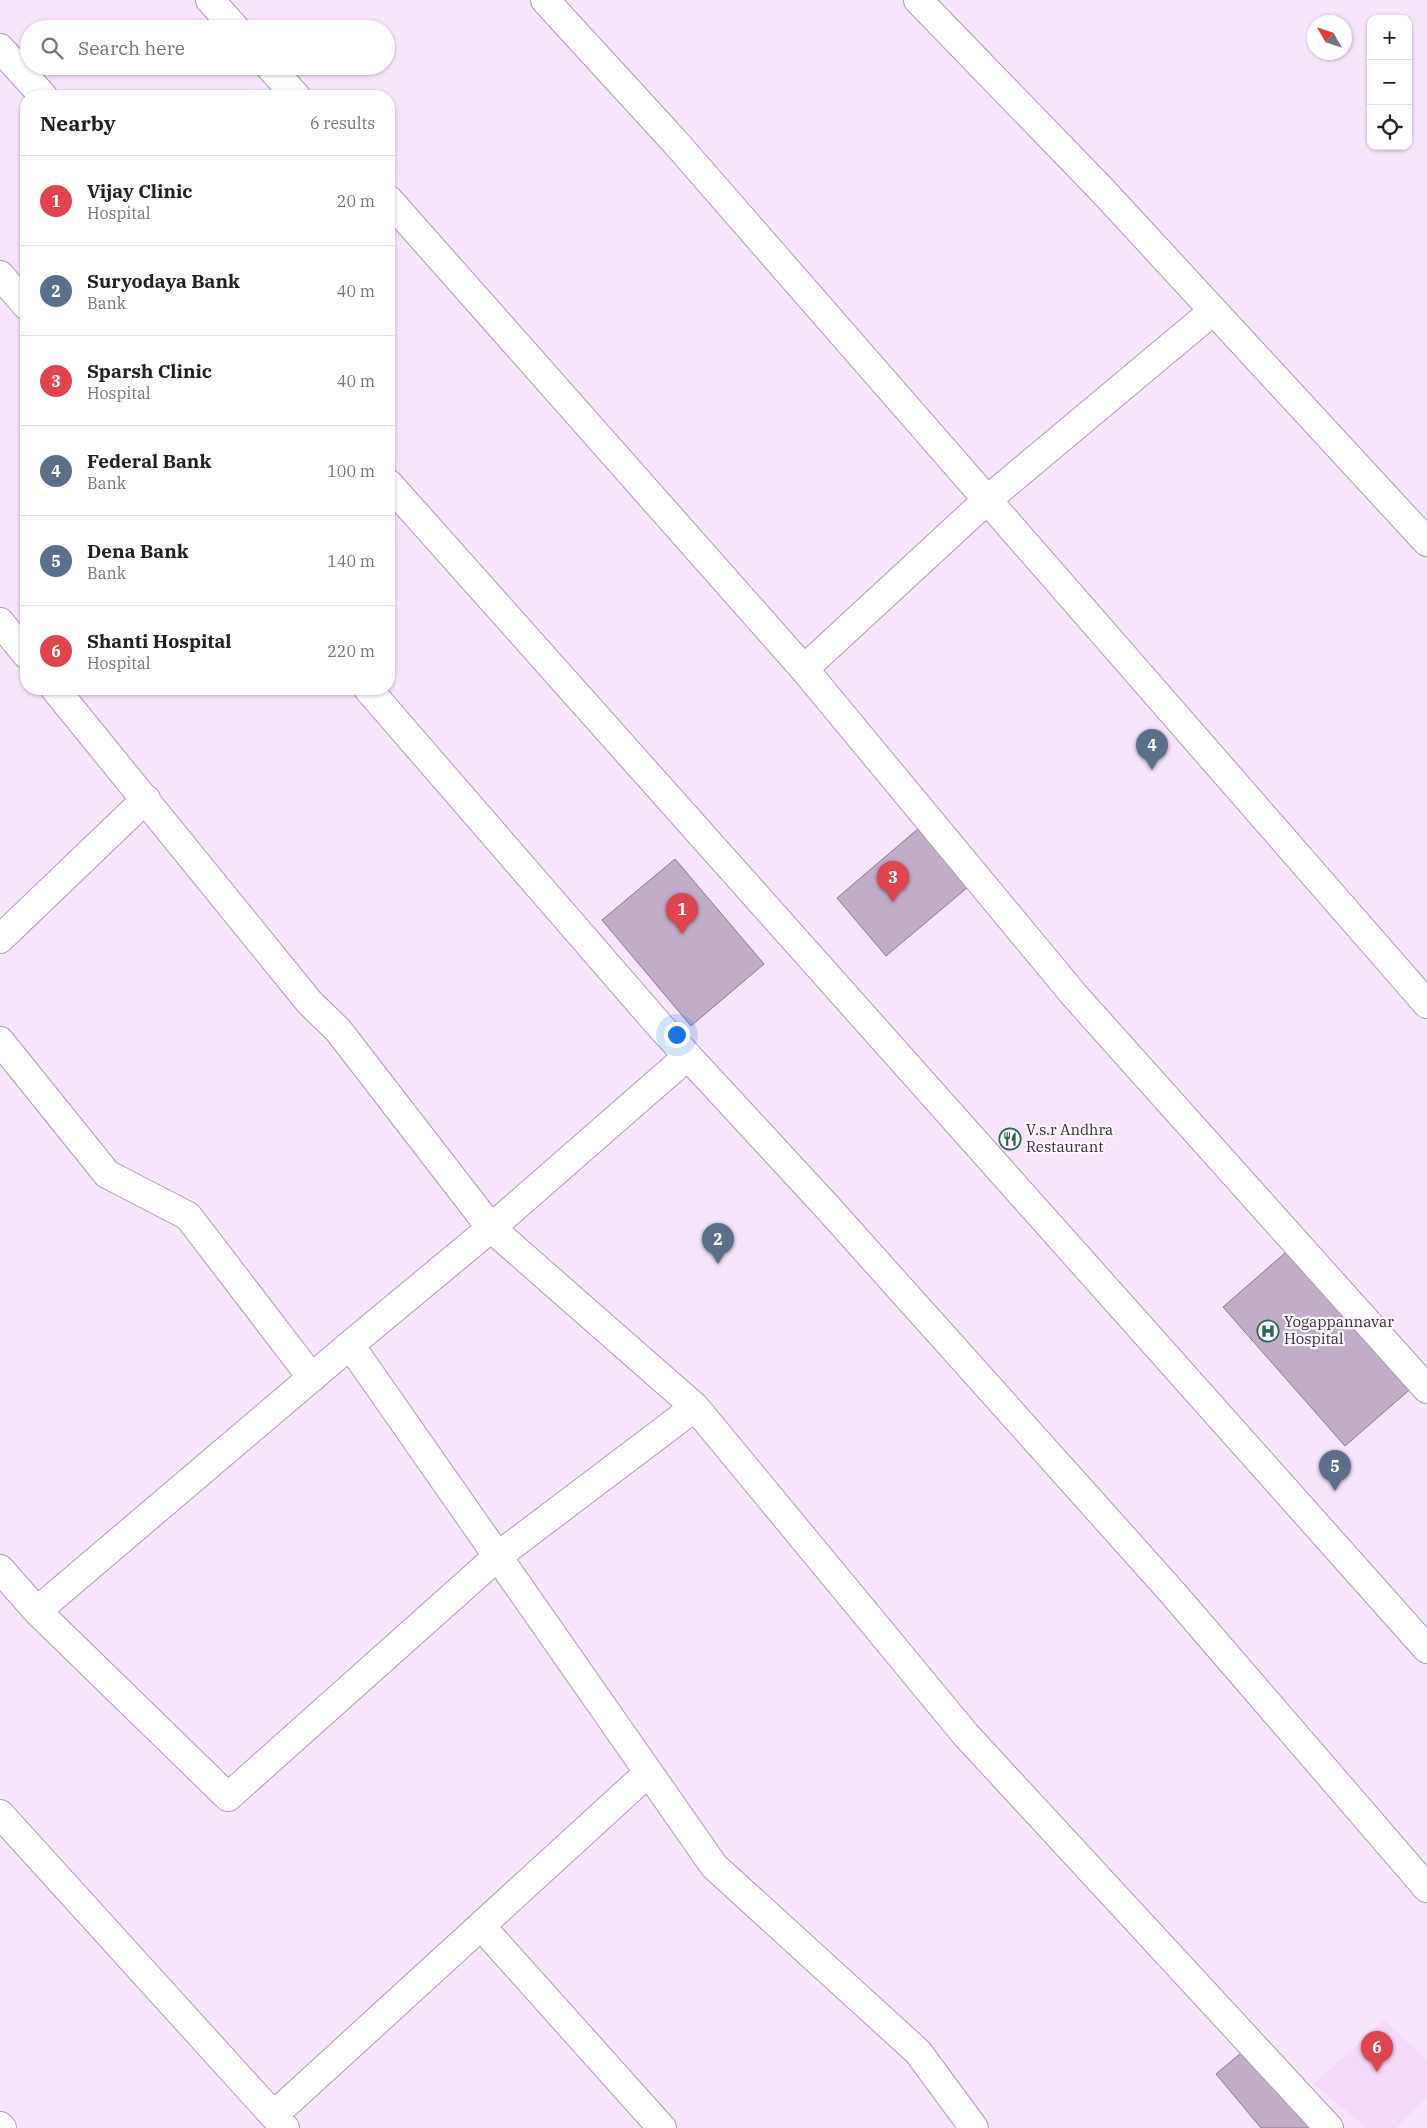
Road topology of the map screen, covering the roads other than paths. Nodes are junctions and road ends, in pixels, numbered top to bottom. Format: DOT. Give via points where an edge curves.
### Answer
graph roads {
  1 [pos="210,0"];
  2 [pos="545,0"];
  3 [pos="918,0"];
  4 [pos="228,20"];
  5 [pos="0,48"];
  6 [pos="20,70"];
  7 [pos="24,75"];
  8 [pos="278,75"];
  9 [pos="38,90"];
  10 [pos="291,90"];
  11 [pos="395,207"];
  12 [pos="0,275"];
  13 [pos="20,299"];
  14 [pos="1213,310"];
  15 [pos="395,491"];
  16 [pos="987,500"];
  17 [pos="1427,542"];
  18 [pos="0,622"];
  19 [pos="20,647"];
  20 [pos="804,669"];
  21 [pos="60,695"];
  22 [pos="373,695"];
  23 [pos="146,799"];
  24 [pos="0,939"];
  25 [pos="1427,1004"];
  26 [pos="0,1041"];
  27 [pos="688,1056"];
  28 [pos="491,1228"];
  29 [pos="350,1345"];
  30 [pos="312,1378"];
  31 [pos="1427,1389"];
  32 [pos="695,1407"];
  33 [pos="498,1556"];
  34 [pos="0,1569"];
  35 [pos="36,1612"];
  36 [pos="1427,1649"];
  37 [pos="648,1773"];
  38 [pos="0,1814"];
  39 [pos="1427,1888"];
  40 [pos="481,1926"];
  41 [pos="280,2122"];
  42 [pos="662,2128"];
  43 [pos="974,2128"];
  44 [pos="1329,2128"];
  1 -- 4 [label="street"];
  2 -- 16 [label="street" via="676,143"];
  3 -- 14 [label="street"];
  5 -- 6 [label="street"];
  7 -- 9 [label="street"];
  8 -- 10 [label="street"];
  11 -- 20 [label="street"];
  12 -- 13 [label="street"];
  14 -- 16 [label="street"];
  14 -- 17 [label="street"];
  15 -- 36 [label="street"];
  16 -- 20 [label="street"];
  16 -- 25 [label="street"];
  18 -- 19 [label="street"];
  20 -- 31 [label="street" via="1075,996"];
  21 -- 23 [label="street"];
  22 -- 27 [label="street"];
  23 -- 24 [label="street"];
  23 -- 28 [label="street" via="310,1003 338,1030"];
  26 -- 30 [label="street" via="107,1174 188,1216"];
  27 -- 28 [label="street"];
  27 -- 39 [label="street" via="1171,1591"];
  28 -- 29 [label="street"];
  28 -- 32 [label="street"];
  29 -- 30 [label="street"];
  29 -- 33 [label="street"];
  30 -- 35 [label="street"];
  32 -- 33 [label="street"];
  32 -- 44 [label="street" via="966,1734"];
  33 -- 35 [label="street" via="228,1797"];
  33 -- 37 [label="street"];
  34 -- 35 [label="street"];
  37 -- 40 [label="street"];
  37 -- 43 [label="street" via="714,1866 918,2052"];
  38 -- 41 [label="street"];
  40 -- 41 [label="street"];
  40 -- 42 [label="street"];
}
